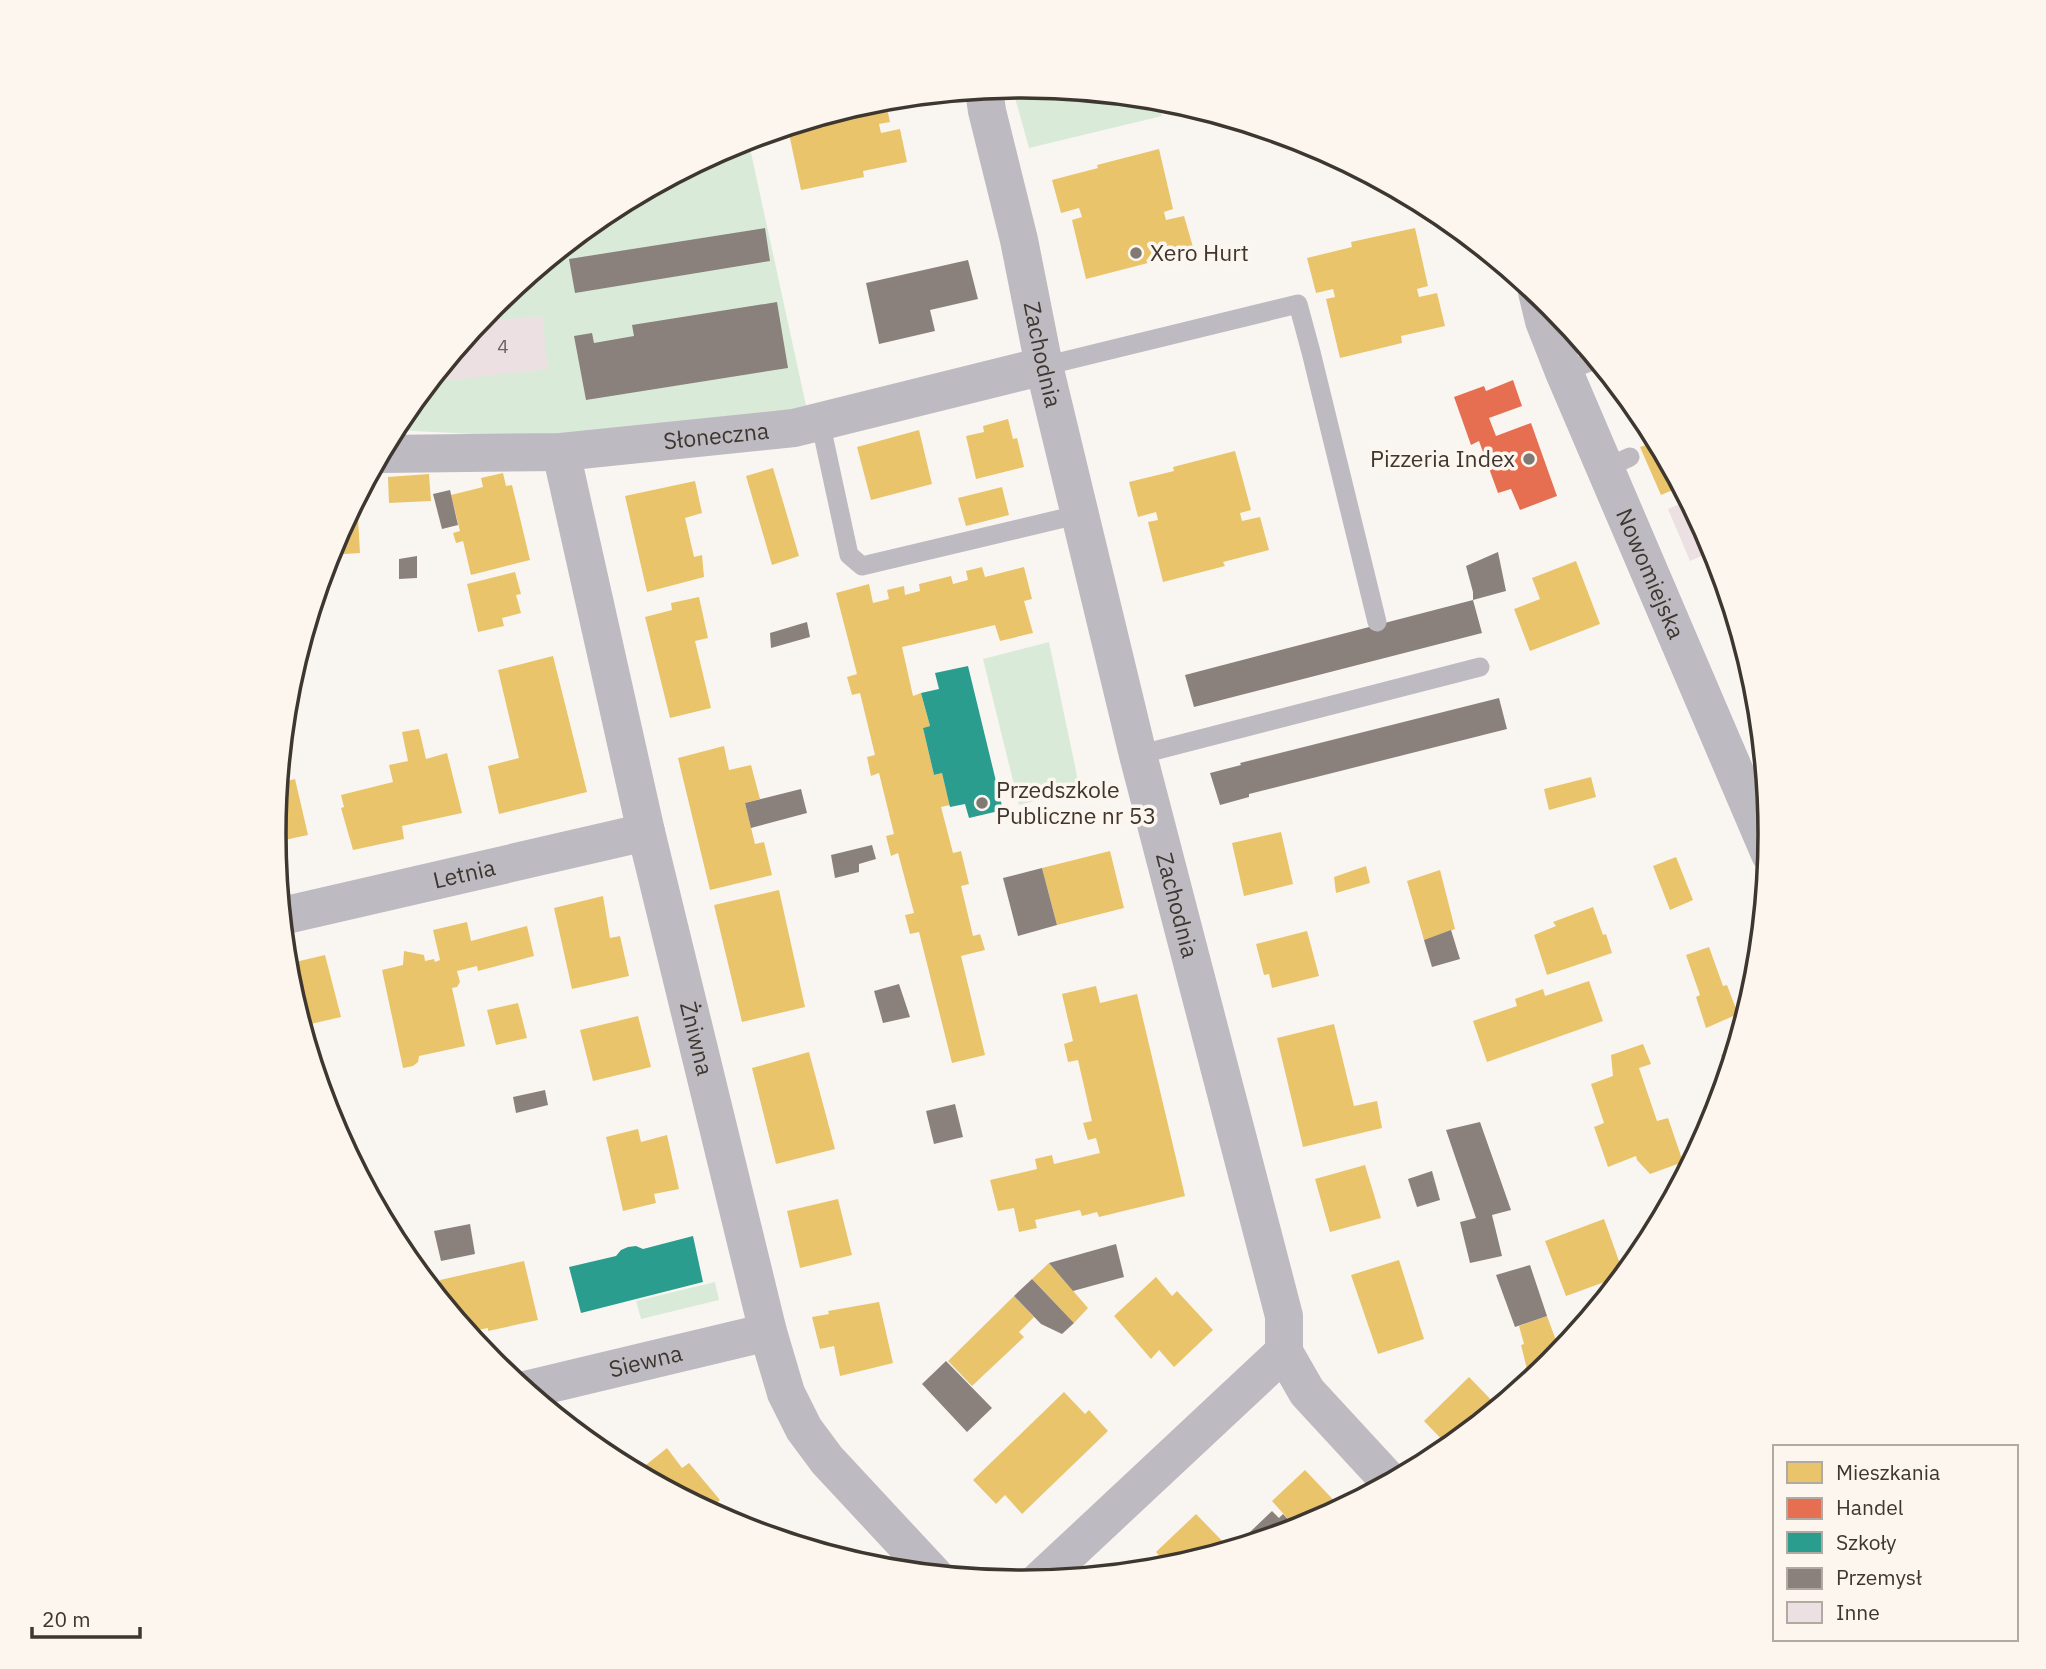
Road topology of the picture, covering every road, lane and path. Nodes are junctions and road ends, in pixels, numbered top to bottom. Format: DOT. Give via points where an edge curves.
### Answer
graph roads {
  1 [pos="985,100"];
  2 [pos="1542,312"];
  3 [pos="1044,366"];
  4 [pos="820,421"];
  5 [pos="561,452"];
  6 [pos="393,454"];
  7 [pos="1081,514"];
  8 [pos="1377,622"];
  9 [pos="1480,667"];
  10 [pos="1138,755"];
  11 [pos="1759,825"];
  12 [pos="646,832"];
  13 [pos="291,914"];
  14 [pos="768,1332"];
  15 [pos="1284,1352"];
  16 [pos="536,1387"];
  17 [pos="1384,1476"];
  18 [pos="925,1565"];
  19 [pos="1051,1570"];
  1 -- 3 [label="street, Zachodnia"];
  2 -- 11 [label="street, Nowomiejska" via="1577,367"];
  3 -- 4 [label="street, Słoneczna"];
  3 -- 7 [label="street, Zachodnia"];
  3 -- 8 [label="lane" via="1298,304"];
  4 -- 5 [label="street, Słoneczna" via="794,428"];
  4 -- 7 [label="lane" via="849,555 862,566"];
  5 -- 6 [label="street, Słoneczna"];
  5 -- 12 [label="street, Żniwna"];
  7 -- 10 [label="street, Zachodnia"];
  9 -- 10 [label="lane"];
  10 -- 15 [label="street, Zachodnia" via="1284,1316"];
  12 -- 13 [label="street, Letnia"];
  12 -- 14 [label="street, Żniwna"];
  14 -- 16 [label="street, Siewna"];
  14 -- 18 [label="street, Żniwna" via="786,1393 804,1429 827,1460"];
  15 -- 17 [label="street, Zachodnia" via="1307,1392"];
  15 -- 19 [label="street"];
}
